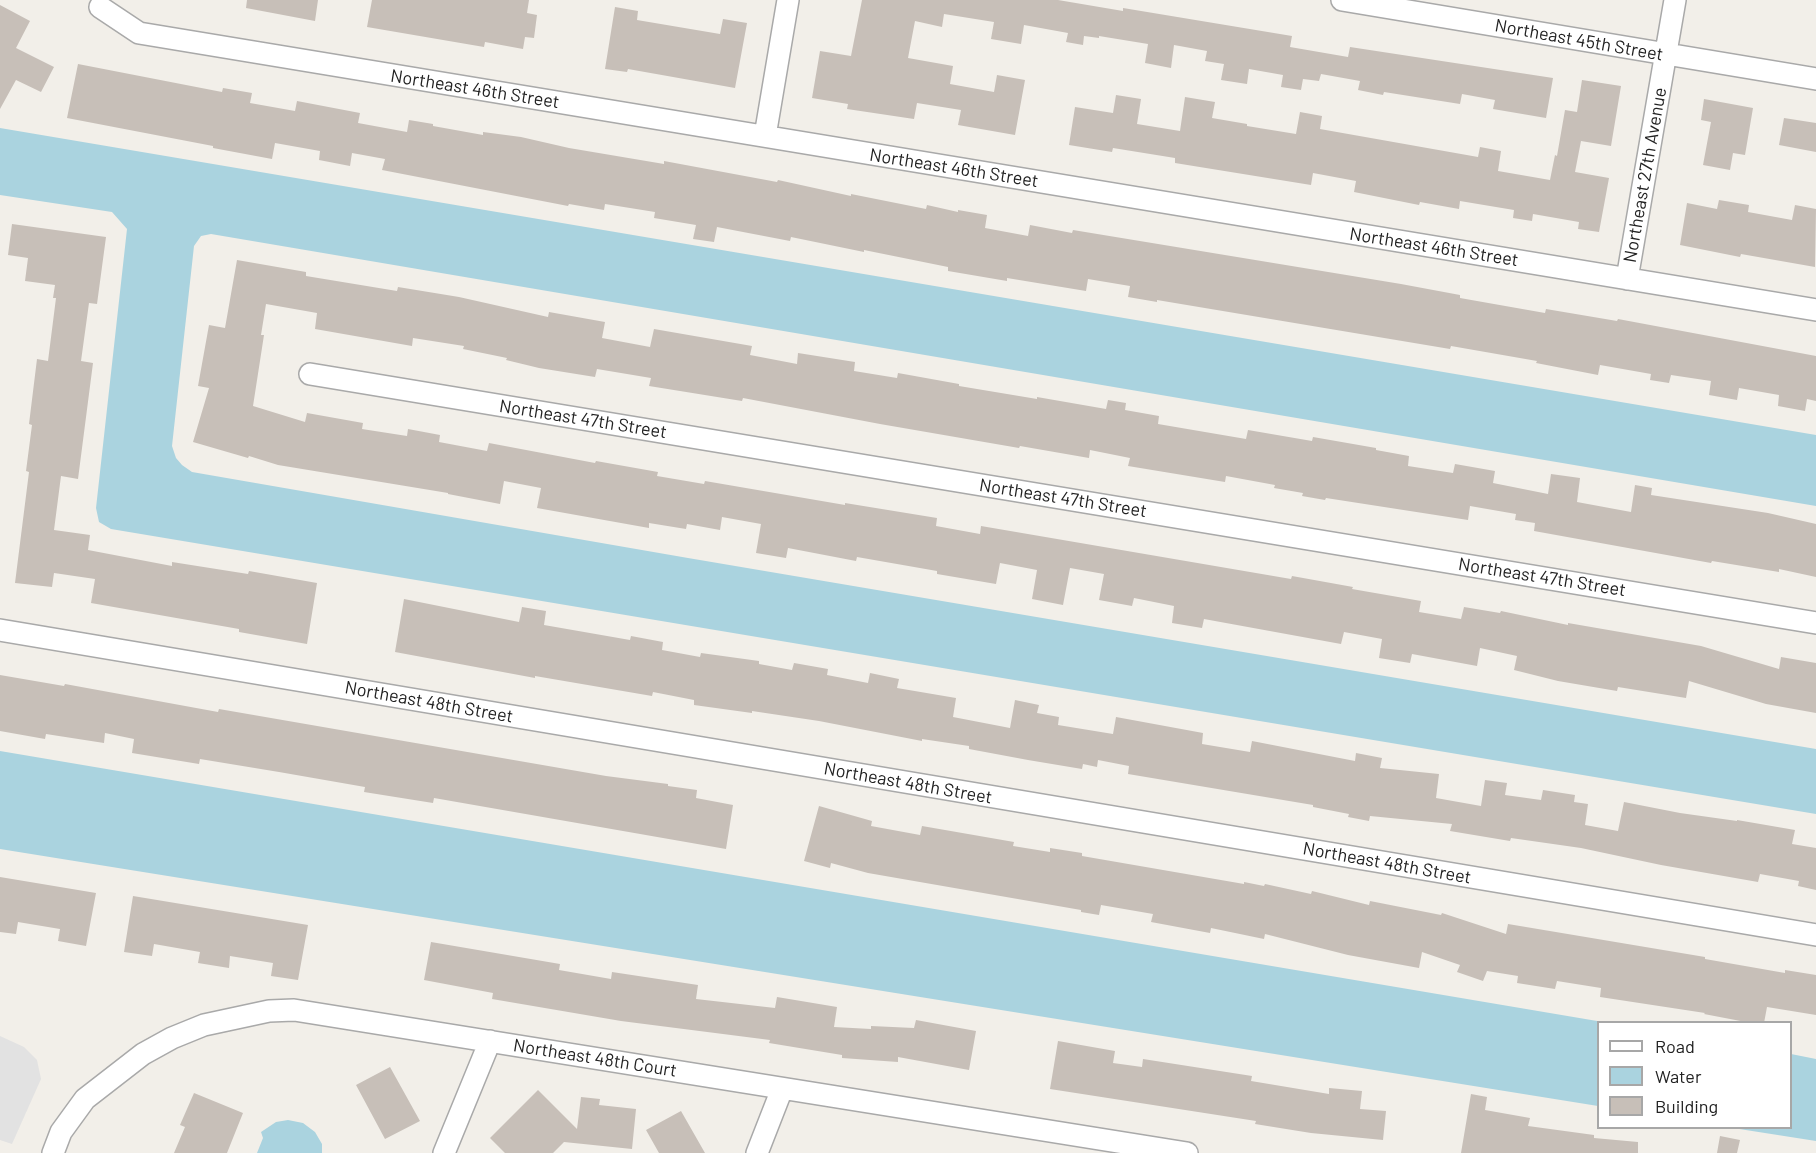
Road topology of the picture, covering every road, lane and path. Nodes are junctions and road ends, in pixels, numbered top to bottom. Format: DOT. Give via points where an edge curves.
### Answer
graph roads {
  1 [pos="788,0"];
  2 [pos="1342,0"];
  3 [pos="1676,0"];
  4 [pos="100,7"];
  5 [pos="1452,9"];
  6 [pos="1666,55"];
  7 [pos="1816,79"];
  8 [pos="765,136"];
  9 [pos="1627,279"];
  10 [pos="1816,310"];
  11 [pos="310,374"];
  12 [pos="1816,623"];
  13 [pos="0,630"];
  14 [pos="1816,935"];
  15 [pos="490,1041"];
  16 [pos="782,1089"];
  17 [pos="53,1153"];
  18 [pos="444,1153"];
  19 [pos="757,1153"];
  20 [pos="1187,1153"];
  1 -- 8 [label="street"];
  2 -- 5 [label="street, Northeast 45th Street"];
  3 -- 6 [label="street, Northeast 27th Avenue"];
  4 -- 8 [label="street, Northeast 46th Street" via="139,33"];
  5 -- 6 [label="street, Northeast 45th Street"];
  6 -- 7 [label="street, Northeast 45th Street"];
  6 -- 9 [label="street, Northeast 27th Avenue"];
  8 -- 9 [label="street, Northeast 46th Street"];
  9 -- 10 [label="street, Northeast 46th Street"];
  11 -- 12 [label="street, Northeast 47th Street"];
  13 -- 14 [label="street, Northeast 48th Street"];
  15 -- 16 [label="street, Northeast 48th Court"];
  15 -- 17 [label="street, Northeast 48th Court" via="294,1010 222,1020 172,1038 103,1084 85,1099 61,1132"];
  15 -- 18 [label="street"];
  16 -- 19 [label="street"];
  16 -- 20 [label="street, Northeast 48th Court"];
}
